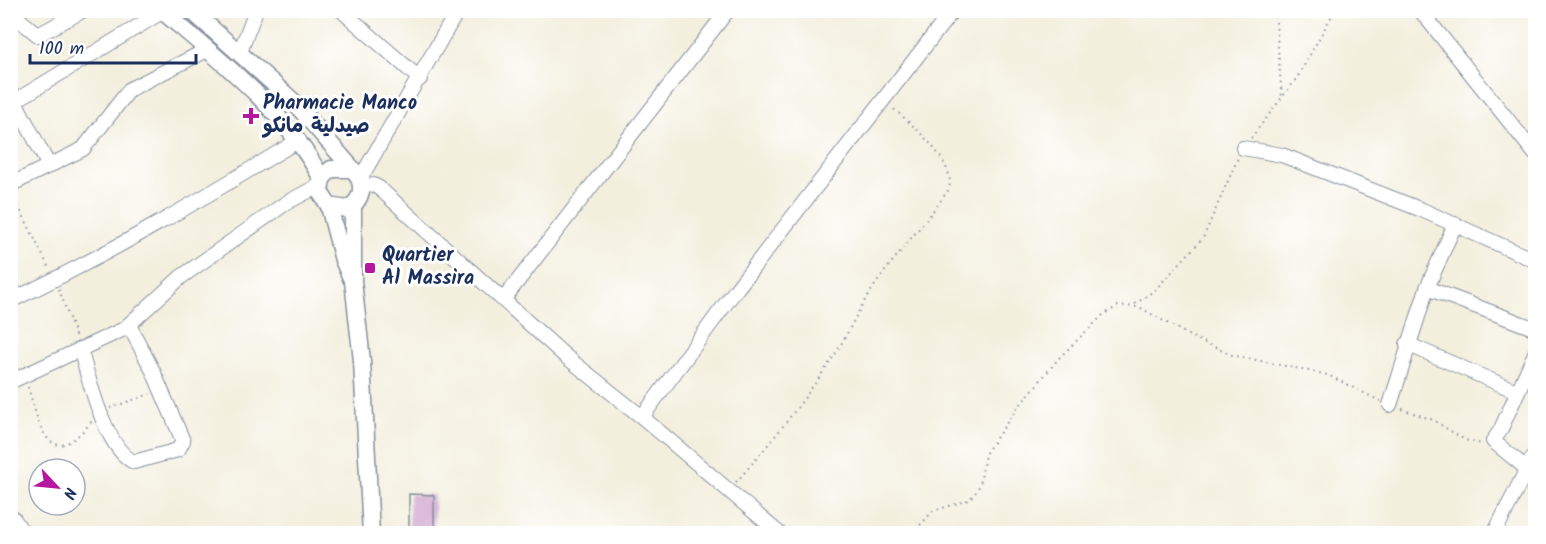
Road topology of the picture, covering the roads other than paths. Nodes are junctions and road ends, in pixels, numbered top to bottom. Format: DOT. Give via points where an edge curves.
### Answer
graph roads {
  1 [pos="84,10"];
  2 [pos="190,10"];
  3 [pos="256,10"];
  4 [pos="341,10"];
  5 [pos="458,10"];
  6 [pos="728,10"];
  7 [pos="953,10"];
  8 [pos="1420,10"];
  9 [pos="163,11"];
  10 [pos="10,12"];
  11 [pos="207,50"];
  12 [pos="240,52"];
  13 [pos="420,79"];
  14 [pos="12,99"];
  15 [pos="299,140"];
  16 [pos="1244,148"];
  17 [pos="1536,155"];
  18 [pos="49,166"];
  19 [pos="357,178"];
  20 [pos="321,182"];
  21 [pos="10,185"];
  22 [pos="353,205"];
  23 [pos="329,206"];
  24 [pos="1455,224"];
  25 [pos="1536,261"];
  26 [pos="352,281"];
  27 [pos="1427,288"];
  28 [pos="503,300"];
  29 [pos="10,301"];
  30 [pos="129,325"];
  31 [pos="1536,329"];
  32 [pos="1407,344"];
  33 [pos="80,349"];
  34 [pos="1536,351"];
  35 [pos="10,382"];
  36 [pos="1516,391"];
  37 [pos="1390,405"];
  38 [pos="642,417"];
  39 [pos="1536,451"];
  40 [pos="1531,469"];
  41 [pos="11,517"];
  42 [pos="371,533"];
  43 [pos="24,534"];
  44 [pos="780,534"];
  45 [pos="1494,534"];
  1 -- 10 [label="street" via="40,34"];
  2 -- 12 [label="street"];
  3 -- 12 [label="street"];
  4 -- 13 [label="street"];
  5 -- 13 [label="street"];
  6 -- 28 [label="street"];
  7 -- 38 [label="street"];
  8 -- 17 [label="street"];
  9 -- 11 [label="street"];
  9 -- 14 [label="street"];
  11 -- 15 [label="street"];
  11 -- 18 [label="street" via="138,84 117,104 88,145"];
  12 -- 19 [label="street" via="294,102"];
  13 -- 19 [label="street"];
  14 -- 18 [label="street"];
  15 -- 20 [label="street"];
  15 -- 29 [label="street" via="64,276"];
  16 -- 24 [label="street" via="1282,155"];
  18 -- 21 [label="street"];
  19 -- 20 [label="street" via="331,169"];
  19 -- 22 [label="street" via="361,194"];
  19 -- 28 [label="street" via="379,188"];
  20 -- 23 [label="street" via="321,197"];
  20 -- 30 [label="street" via="181,277"];
  22 -- 23 [label="street" via="340,209"];
  22 -- 26 [label="street"];
  23 -- 26 [label="street"];
  24 -- 25 [label="street"];
  24 -- 27 [label="street"];
  26 -- 42 [label="street" via="362,361"];
  27 -- 31 [label="street"];
  27 -- 32 [label="street"];
  28 -- 38 [label="street"];
  30 -- 33 [label="street"];
  30 -- 33 [label="street" via="183,441 178,450 143,462 122,455 100,411"];
  32 -- 36 [label="street"];
  32 -- 37 [label="street"];
  33 -- 35 [label="street"];
  34 -- 36 [label="street"];
  36 -- 40 [label="street" via="1493,441"];
  38 -- 44 [label="street"];
  39 -- 40 [label="street"];
  40 -- 45 [label="street"];
  41 -- 43 [label="street"];
}
